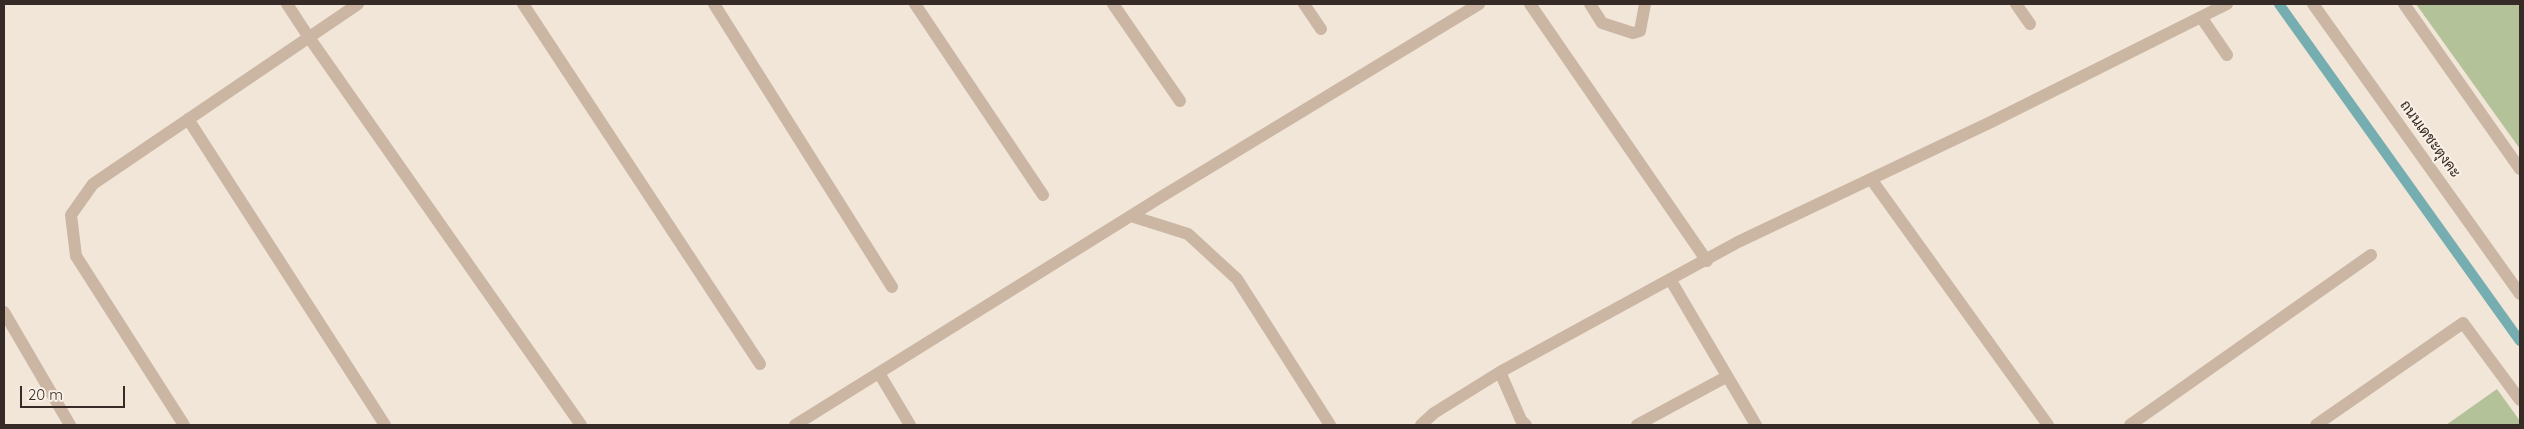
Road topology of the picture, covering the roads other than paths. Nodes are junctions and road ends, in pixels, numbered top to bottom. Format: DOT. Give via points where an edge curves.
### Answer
graph roads {
  1 [pos="288,4"];
  2 [pos="358,4"];
  3 [pos="523,4"];
  4 [pos="714,4"];
  5 [pos="915,4"];
  6 [pos="1113,4"];
  7 [pos="1304,4"];
  8 [pos="1479,4"];
  9 [pos="1530,4"];
  10 [pos="1590,4"];
  11 [pos="1644,4"];
  12 [pos="2016,4"];
  13 [pos="2227,4"];
  14 [pos="2312,4"];
  15 [pos="2404,4"];
  16 [pos="2201,17"];
  17 [pos="2030,24"];
  18 [pos="1320,30"];
  19 [pos="308,36"];
  20 [pos="2228,55"];
  21 [pos="1180,102"];
  22 [pos="188,119"];
  23 [pos="2520,169"];
  24 [pos="1872,179"];
  25 [pos="1043,195"];
  26 [pos="1130,216"];
  27 [pos="2371,255"];
  28 [pos="1707,261"];
  29 [pos="1670,279"];
  30 [pos="892,287"];
  31 [pos="2520,294"];
  32 [pos="4,312"];
  33 [pos="760,364"];
  34 [pos="1500,372"];
  35 [pos="879,373"];
  36 [pos="1726,377"];
  37 [pos="2520,400"];
  38 [pos="70,425"];
  39 [pos="184,425"];
  40 [pos="384,425"];
  41 [pos="581,425"];
  42 [pos="795,425"];
  43 [pos="910,425"];
  44 [pos="1330,425"];
  45 [pos="1421,425"];
  46 [pos="1526,425"];
  47 [pos="1637,425"];
  48 [pos="1756,425"];
  49 [pos="2048,425"];
  50 [pos="2130,425"];
  51 [pos="2316,425"];
  1 -- 19 [label="street"];
  2 -- 19 [label="street"];
  3 -- 33 [label="street"];
  4 -- 30 [label="street"];
  5 -- 25 [label="street"];
  6 -- 21 [label="street"];
  7 -- 18 [label="street"];
  8 -- 26 [label="street"];
  9 -- 28 [label="street"];
  10 -- 11 [label="street" via="1602,23 1633,33 1640,31"];
  12 -- 17 [label="street"];
  13 -- 16 [label="street"];
  14 -- 31 [label="street, ถนนเดชะตุงคะ"];
  15 -- 23 [label="street"];
  16 -- 20 [label="street"];
  16 -- 24 [label="street"];
  19 -- 22 [label="street"];
  19 -- 41 [label="street"];
  22 -- 39 [label="street" via="93,184 71,215 76,256"];
  22 -- 40 [label="street"];
  24 -- 28 [label="street" via="1738,242"];
  24 -- 49 [label="street"];
  26 -- 35 [label="street"];
  26 -- 44 [label="street" via="1188,234 1237,279"];
  27 -- 50 [label="street"];
  28 -- 29 [label="street"];
  29 -- 34 [label="street"];
  29 -- 36 [label="street"];
  32 -- 38 [label="street"];
  34 -- 45 [label="street" via="1434,413"];
  34 -- 46 [label="street"];
  35 -- 42 [label="street"];
  35 -- 43 [label="street"];
  36 -- 47 [label="street"];
  36 -- 48 [label="street"];
  37 -- 51 [label="street" via="2463,323"];
}
